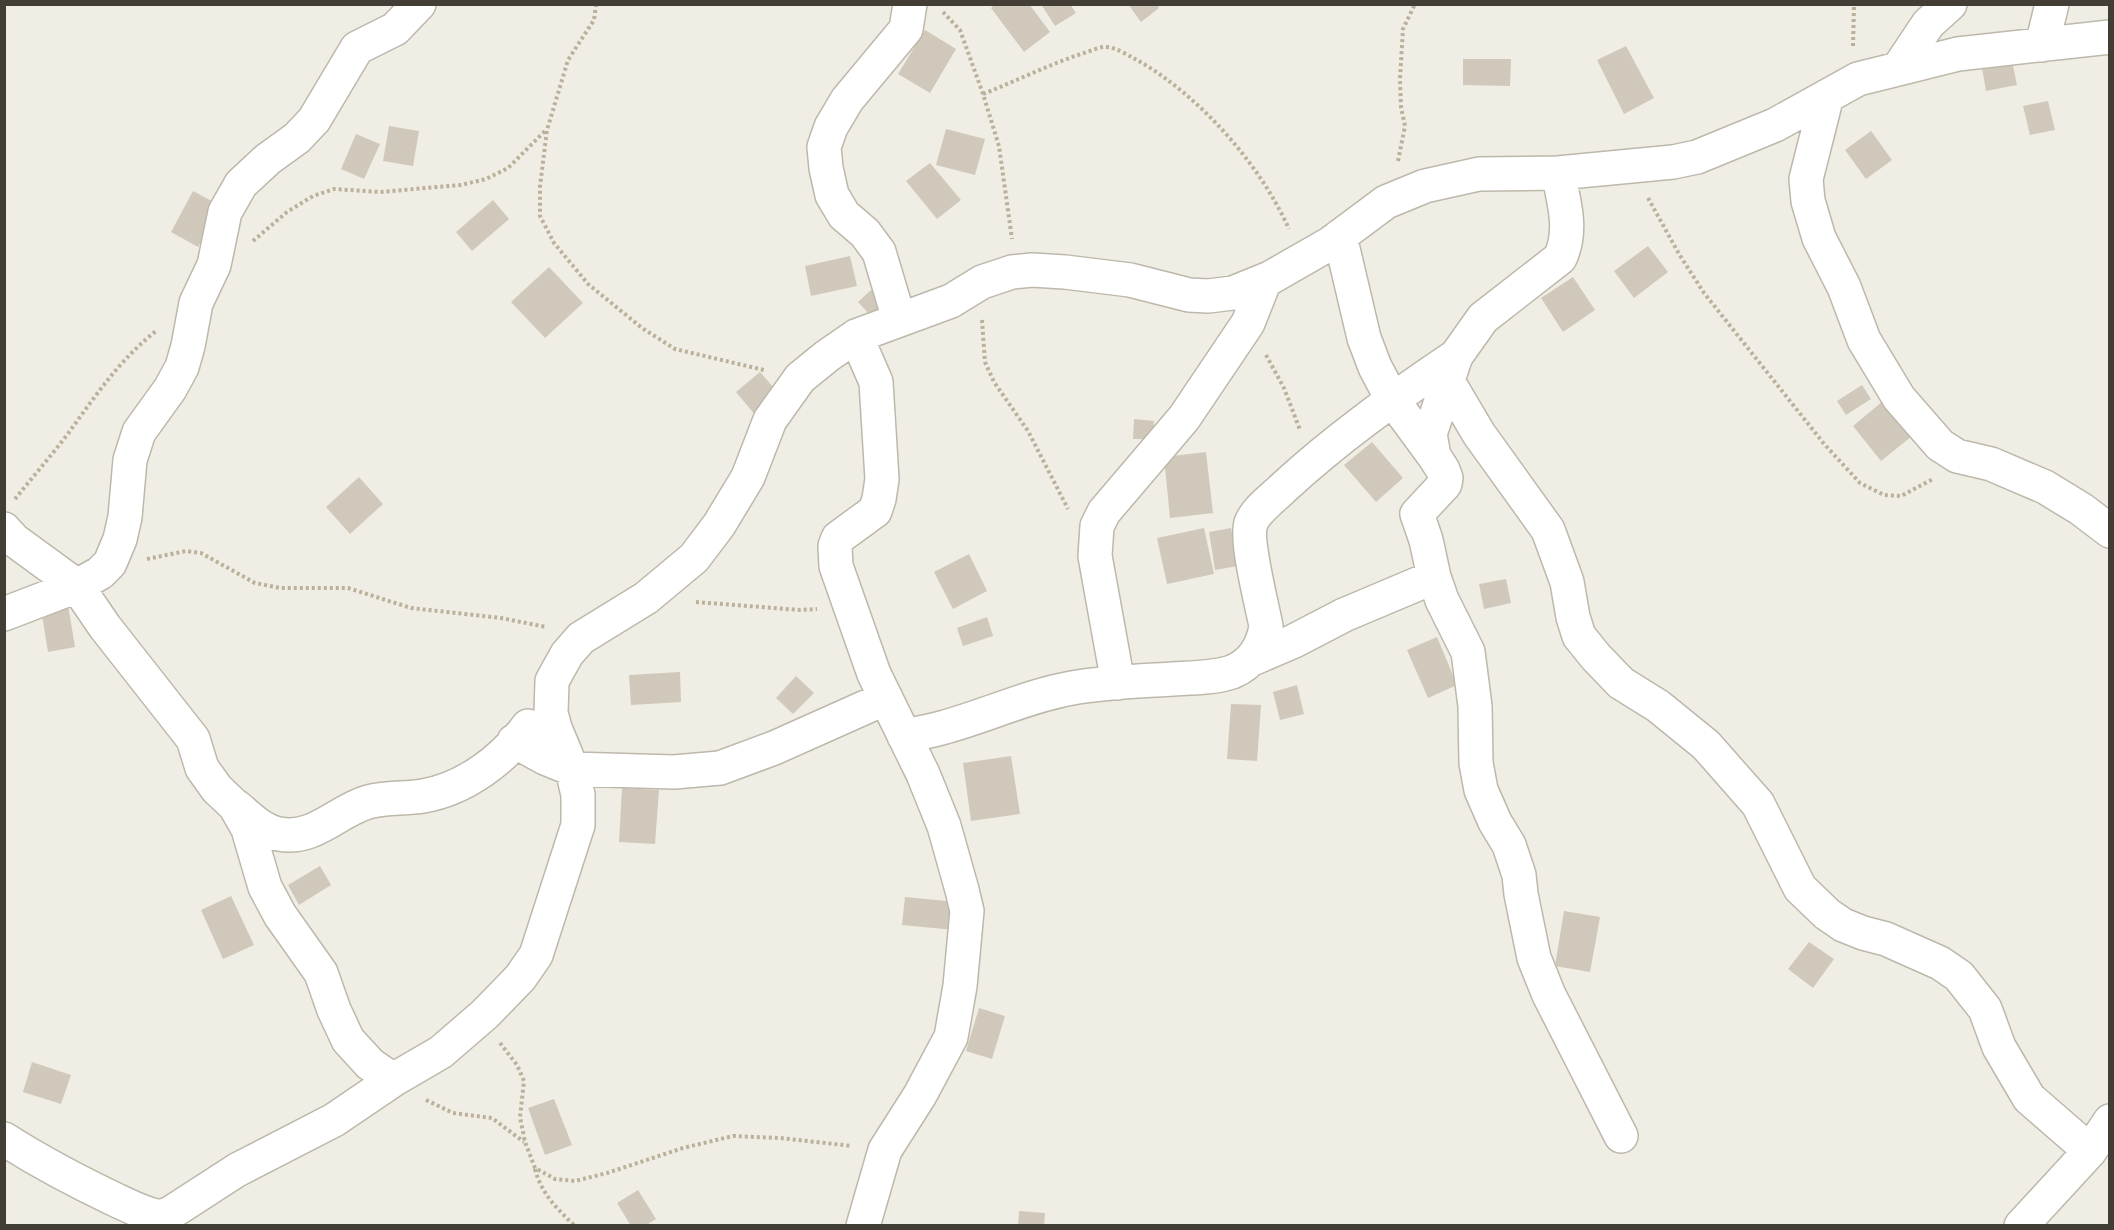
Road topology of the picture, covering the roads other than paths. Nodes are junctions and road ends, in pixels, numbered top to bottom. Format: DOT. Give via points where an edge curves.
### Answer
graph roads {
  1 [pos="419,4"];
  2 [pos="910,4"];
  3 [pos="1950,4"];
  4 [pos="2052,4"];
  5 [pos="2109,37"];
  6 [pos="2042,45"];
  7 [pos="1898,69"];
  8 [pos="1827,96"];
  9 [pos="1558,173"];
  10 [pos="1340,236"];
  11 [pos="1265,280"];
  12 [pos="899,319"];
  13 [pos="856,336"];
  14 [pos="1451,368"];
  15 [pos="1392,399"];
  16 [pos="1434,456"];
  17 [pos="8,516"];
  18 [pos="2109,531"];
  19 [pos="1434,577"];
  20 [pos="89,580"];
  21 [pos="4,614"];
  22 [pos="1250,660"];
  23 [pos="552,681"];
  24 [pos="1118,683"];
  25 [pos="886,698"];
  26 [pos="904,736"];
  27 [pos="514,741"];
  28 [pos="572,769"];
  29 [pos="235,806"];
  30 [pos="393,1080"];
  31 [pos="2109,1121"];
  32 [pos="1621,1136"];
  33 [pos="4,1139"];
  34 [pos="2090,1151"];
  35 [pos="141,1219"];
  36 [pos="863,1226"];
  37 [pos="2021,1226"];
  1 -- 20 [label="street" via="395,29 357,48 314,120 241,184 225,212 214,265 196,303 182,367 139,432 130,460 120,539 110,563"];
  2 -- 12 [label="street" via="906,29 847,100 824,147 832,195 844,215 879,252"];
  3 -- 7 [label="street" via="1928,24"];
  4 -- 6 [label="street"];
  5 -- 6 [label="street"];
  6 -- 7 [label="street" via="1958,54"];
  7 -- 8 [label="street" via="1858,79"];
  8 -- 9 [label="street" via="1775,125 1697,157"];
  8 -- 18 [label="street" via="1806,179 1808,201 1819,238 1844,287 1864,340 1899,398 1940,445 1957,456 1991,464 2044,487"];
  9 -- 10 [label="street" via="1479,174 1425,186 1386,202"];
  9 -- 14 [label="street" via="1567,236 1560,258 1483,318"];
  10 -- 11 [label="street"];
  10 -- 15 [label="street" via="1364,339"];
  11 -- 12 [label="street" via="1233,293 1208,296 1130,280 1054,271 1012,272 982,282 951,301"];
  11 -- 24 [label="street" via="1248,323 1184,418 1104,512 1097,526 1095,556"];
  12 -- 13 [label="street"];
  13 -- 23 [label="street" via="800,378 770,420 748,477 694,558 646,598 581,639"];
  13 -- 25 [label="street" via="876,382 882,479 874,511 838,538 836,566"];
  14 -- 15 [label="street"];
  14 -- 16 [label="street" via="1430,434"];
  14 -- 34 [label="street" via="1479,434 1548,530 1567,582 1579,636 1596,657 1621,683 1658,706 1706,745 1758,804 1800,888 1827,914 1843,925 1940,963 1959,976 1985,1009 1999,1047 2029,1098"];
  15 -- 16 [label="street"];
  15 -- 22 [label="street" via="1312,461 1251,523 1250,539 1266,626 1264,640"];
  16 -- 19 [label="street" via="1446,478 1417,514"];
  17 -- 20 [label="street" via="14,540"];
  19 -- 22 [label="street"];
  19 -- 32 [label="street" via="1468,652 1475,706 1476,763 1482,790 1519,875 1534,958"];
  20 -- 21 [label="street"];
  20 -- 29 [label="street" via="105,627 193,739 201,768"];
  22 -- 24 [label="street" via="1233,672 1204,678"];
  23 -- 27 [label="street" via="527,728"];
  23 -- 28 [label="street" via="551,713"];
  24 -- 26 [label="street" via="1054,692"];
  25 -- 26 [label="street"];
  25 -- 28 [label="street" via="720,768 674,772"];
  26 -- 36 [label="street" via="944,826 967,911 951,1037 885,1150"];
  27 -- 28 [label="street"];
  27 -- 29 [label="street" via="494,762 452,788 426,796 367,802 322,827 298,834 280,835 266,830"];
  28 -- 30 [label="street" via="578,795 578,825 536,956 480,1019 441,1052"];
  29 -- 30 [label="street" via="254,844 265,887 321,972 348,1040 370,1064"];
  30 -- 35 [label="street" via="334,1120 237,1170 169,1214"];
  31 -- 34 [label="street"];
  33 -- 35 [label="street"];
  34 -- 37 [label="street"];
}
